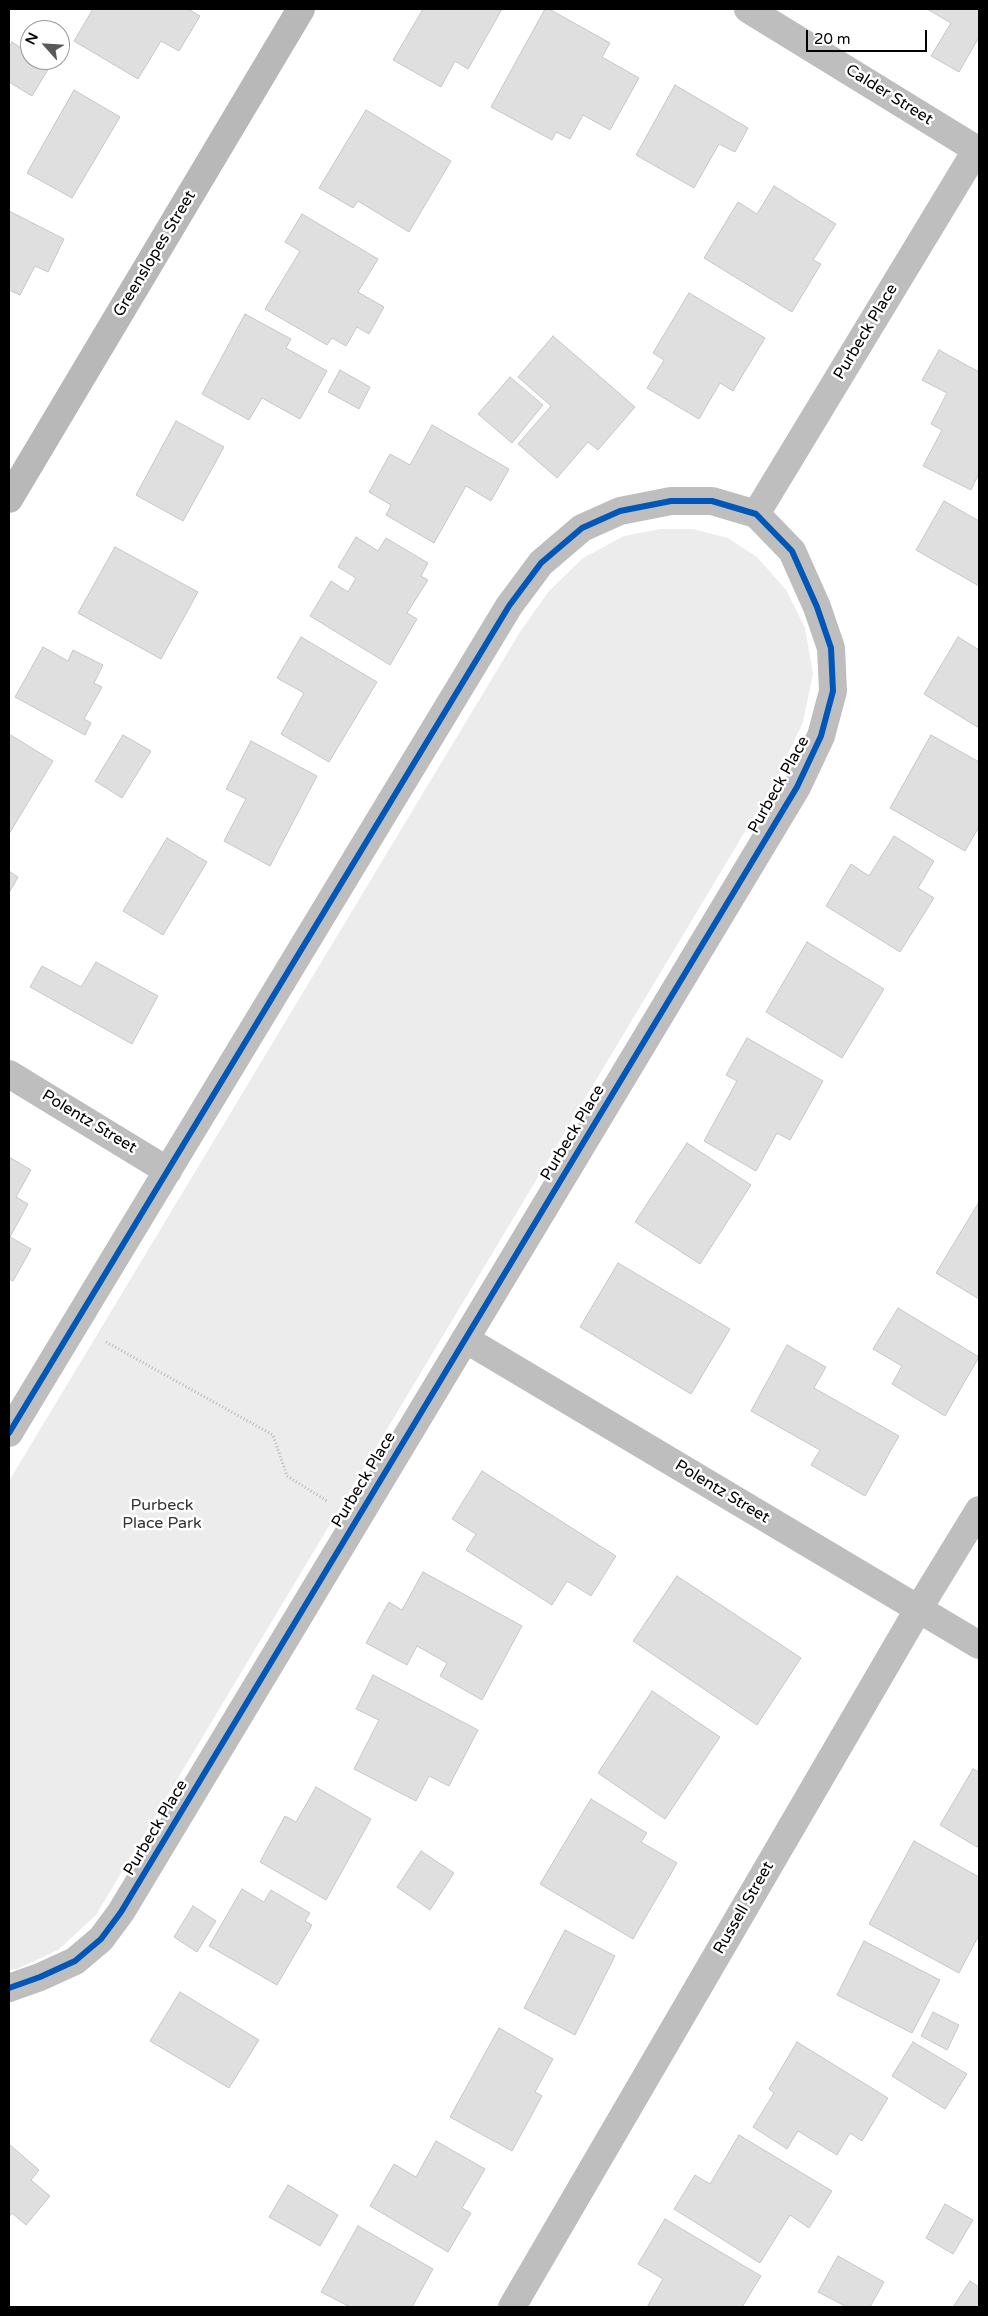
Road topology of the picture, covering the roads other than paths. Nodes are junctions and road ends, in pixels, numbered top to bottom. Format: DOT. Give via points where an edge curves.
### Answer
graph roads {
  1 [pos="301,9"];
  2 [pos="757,11"];
  3 [pos="978,150"];
  4 [pos="9,499"];
  5 [pos="756,514"];
  6 [pos="9,1074"];
  7 [pos="168,1171"];
  8 [pos="465,1339"];
  9 [pos="9,1433"];
  10 [pos="979,1510"];
  11 [pos="918,1608"];
  12 [pos="979,1645"];
  13 [pos="9,1988"];
  14 [pos="512,2307"];
  1 -- 4 [label="street, Greenslopes Street"];
  2 -- 3 [label="street, Calder Street"];
  3 -- 5 [label="street, Purbeck Place"];
  5 -- 7 [label="street, Purbeck Place" via="712,501 671,501 620,511 582,528 541,563 509,606"];
  5 -- 8 [label="street, Purbeck Place" via="792,551 831,648 833,691 821,736 797,787"];
  6 -- 7 [label="street, Polentz Street"];
  7 -- 9 [label="street, Purbeck Place"];
  8 -- 11 [label="street, Polentz Street"];
  8 -- 13 [label="street, Purbeck Place" via="121,1912 101,1939 75,1961"];
  10 -- 11 [label="street, Russell Street"];
  11 -- 12 [label="street, Polentz Street"];
  11 -- 14 [label="street, Russell Street"];
}
